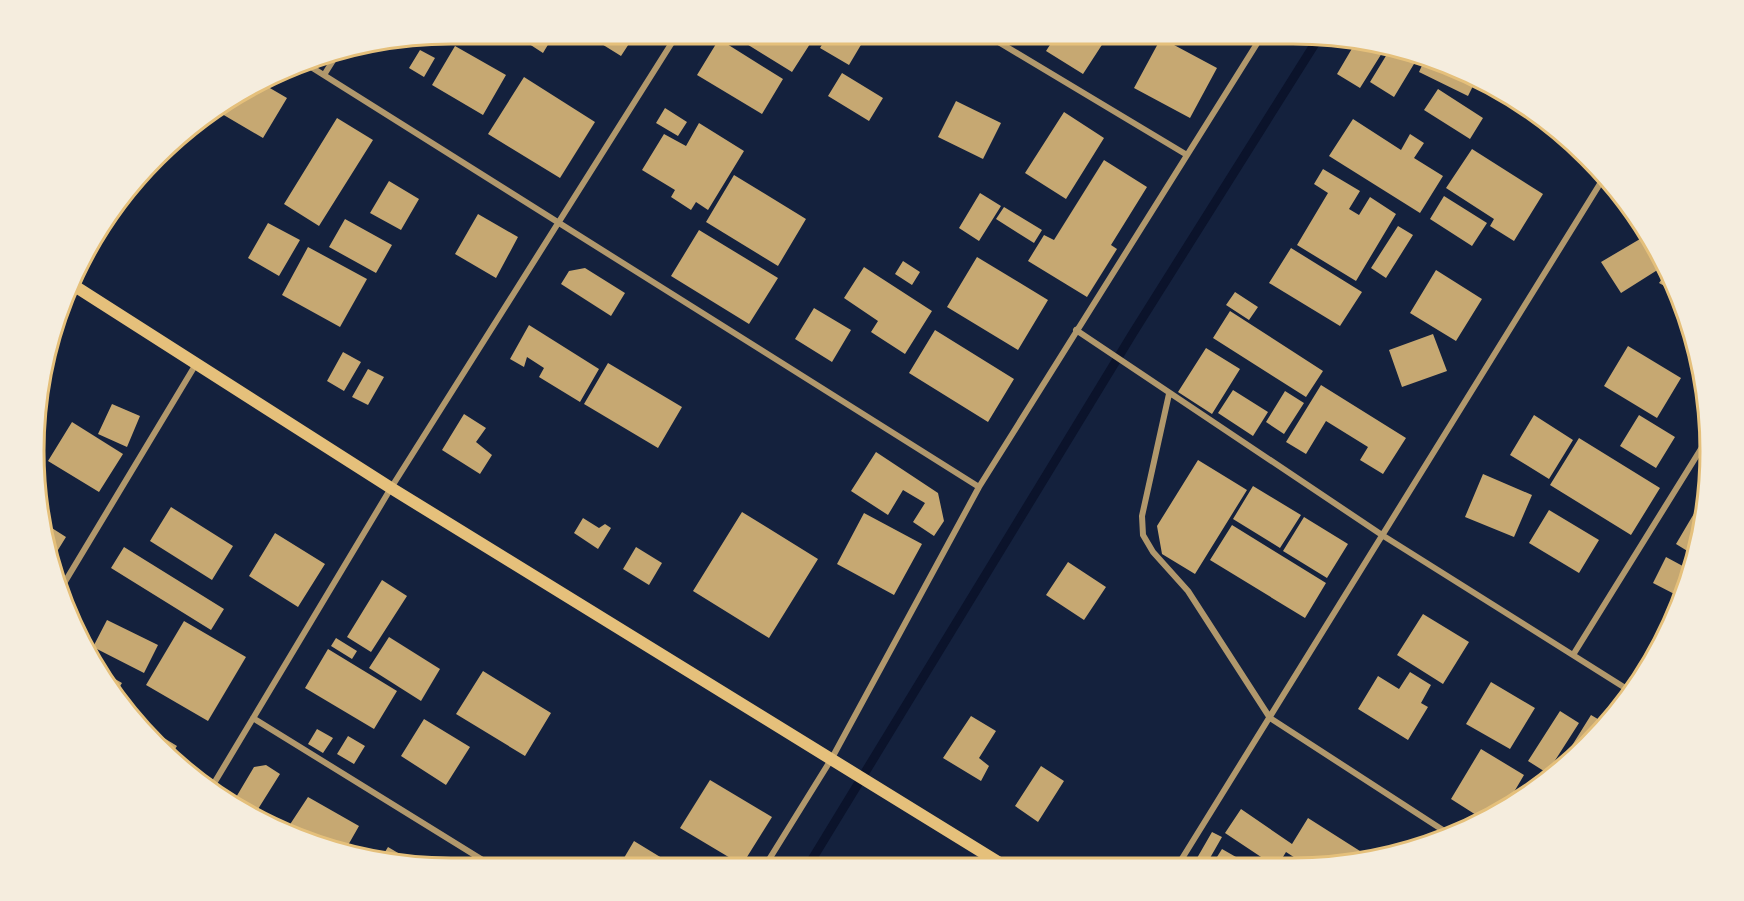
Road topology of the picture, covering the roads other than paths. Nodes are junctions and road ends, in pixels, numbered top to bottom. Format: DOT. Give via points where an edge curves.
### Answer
graph roads {
  1 [pos="671,44"];
  2 [pos="1002,44"];
  3 [pos="1257,44"];
  4 [pos="333,61"];
  5 [pos="312,68"];
  6 [pos="324,75"];
  7 [pos="1186,155"];
  8 [pos="1600,183"];
  9 [pos="560,222"];
  10 [pos="77,287"];
  11 [pos="1076,330"];
  12 [pos="197,362"];
  13 [pos="1169,394"];
  14 [pos="1700,451"];
  15 [pos="978,487"];
  16 [pos="391,488"];
  17 [pos="1382,535"];
  18 [pos="65,581"];
  19 [pos="1574,655"];
  20 [pos="1624,687"];
  21 [pos="1270,717"];
  22 [pos="254,718"];
  23 [pos="832,758"];
  24 [pos="215,782"];
  25 [pos="1441,830"];
  26 [pos="480,858"];
  27 [pos="770,858"];
  28 [pos="993,858"];
  29 [pos="1182,858"];
  1 -- 9 [label="street"];
  2 -- 7 [label="street"];
  3 -- 7 [label="street"];
  4 -- 6 [label="street"];
  5 -- 6 [label="street"];
  6 -- 9 [label="street"];
  7 -- 11 [label="street"];
  8 -- 17 [label="street"];
  9 -- 15 [label="street"];
  9 -- 16 [label="street"];
  10 -- 12 [label="main road"];
  11 -- 13 [label="street"];
  11 -- 15 [label="street"];
  12 -- 16 [label="main road"];
  12 -- 18 [label="street"];
  13 -- 17 [label="street"];
  13 -- 21 [label="street" via="1142,516 1143,535 1188,591"];
  14 -- 19 [label="street"];
  15 -- 23 [label="street"];
  16 -- 22 [label="street"];
  16 -- 23 [label="main road"];
  17 -- 19 [label="street"];
  17 -- 21 [label="street"];
  19 -- 20 [label="street"];
  21 -- 25 [label="street"];
  21 -- 29 [label="street"];
  22 -- 24 [label="street"];
  22 -- 26 [label="street"];
  23 -- 27 [label="street"];
  23 -- 28 [label="main road"];
}
